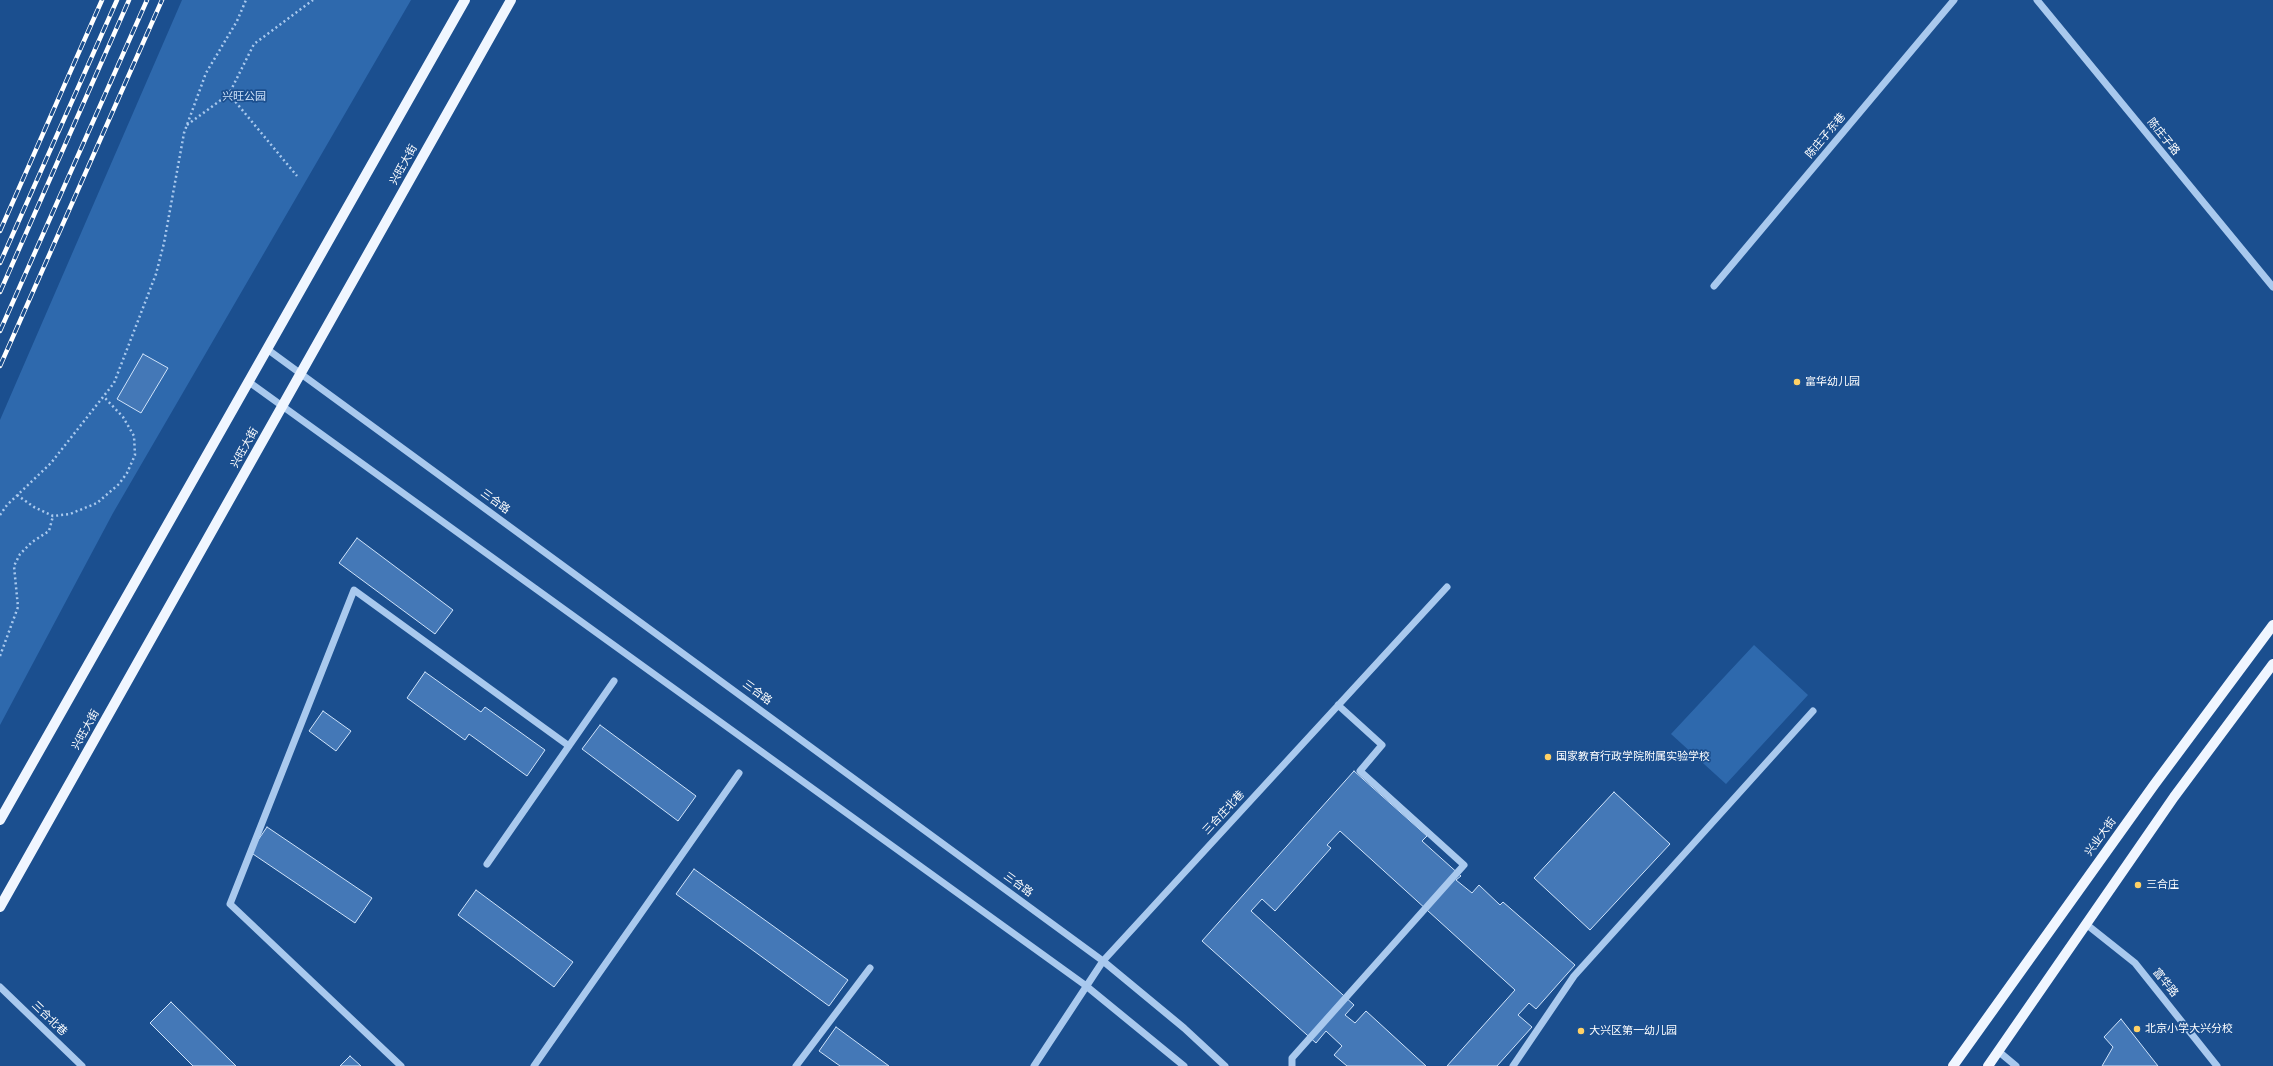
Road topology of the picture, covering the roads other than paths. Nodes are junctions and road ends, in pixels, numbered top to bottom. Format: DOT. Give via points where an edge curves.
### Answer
graph roads {
  1 [pos="465,0"];
  2 [pos="511,0"];
  3 [pos="1954,0"];
  4 [pos="2037,0"];
  5 [pos="1714,286"];
  6 [pos="2273,287"];
  7 [pos="267,349"];
  8 [pos="301,372"];
  9 [pos="249,382"];
  10 [pos="283,405"];
  11 [pos="1447,587"];
  12 [pos="2273,625"];
  13 [pos="2273,664"];
  14 [pos="614,681"];
  15 [pos="1338,705"];
  16 [pos="1813,711"];
  17 [pos="569,746"];
  18 [pos="739,773"];
  19 [pos="0,820"];
  20 [pos="487,864"];
  21 [pos="0,907"];
  22 [pos="2086,924"];
  23 [pos="1103,961"];
  24 [pos="870,968"];
  25 [pos="1085,985"];
  26 [pos="0,987"];
  27 [pos="1998,1051"];
  28 [pos="82,1066"];
  29 [pos="401,1066"];
  30 [pos="534,1066"];
  31 [pos="796,1066"];
  32 [pos="1034,1066"];
  33 [pos="1184,1066"];
  34 [pos="1225,1066"];
  35 [pos="1292,1066"];
  36 [pos="1514,1066"];
  37 [pos="1953,1066"];
  38 [pos="1988,1066"];
  39 [pos="2016,1066"];
  40 [pos="2217,1066"];
  1 -- 7 [label="main road"];
  2 -- 8 [label="main road, 兴旺大街"];
  3 -- 5 [label="street, 陈庄子东巷"];
  4 -- 6 [label="street, 陈庄子路"];
  7 -- 8 [label="street, 三合路"];
  7 -- 9 [label="main road"];
  8 -- 10 [label="main road, 兴旺大街"];
  8 -- 23 [label="street, 三合路"];
  9 -- 10 [label="street"];
  9 -- 19 [label="main road"];
  10 -- 21 [label="main road, 兴旺大街"];
  10 -- 25 [label="street"];
  11 -- 15 [label="street, 三合庄北巷"];
  12 -- 37 [label="main road, 兴业大街" via="2154,785"];
  13 -- 22 [label="main road" via="2174,797"];
  14 -- 17 [label="street"];
  15 -- 23 [label="street, 三合庄北巷"];
  15 -- 35 [label="street" via="1382,745 1360,771 1464,865 1292,1058"];
  16 -- 36 [label="street" via="1574,976"];
  17 -- 20 [label="street"];
  17 -- 29 [label="street" via="354,590 230,904"];
  18 -- 30 [label="street"];
  22 -- 27 [label="main road"];
  22 -- 40 [label="street, 富华路" via="2135,963"];
  23 -- 25 [label="street, 三合庄北巷"];
  23 -- 34 [label="street, 三合路" via="1184,1028"];
  24 -- 31 [label="street"];
  25 -- 32 [label="street, 三合庄北巷"];
  25 -- 33 [label="street"];
  26 -- 28 [label="street, 三合北巷"];
  27 -- 38 [label="main road"];
  27 -- 39 [label="street"];
}
